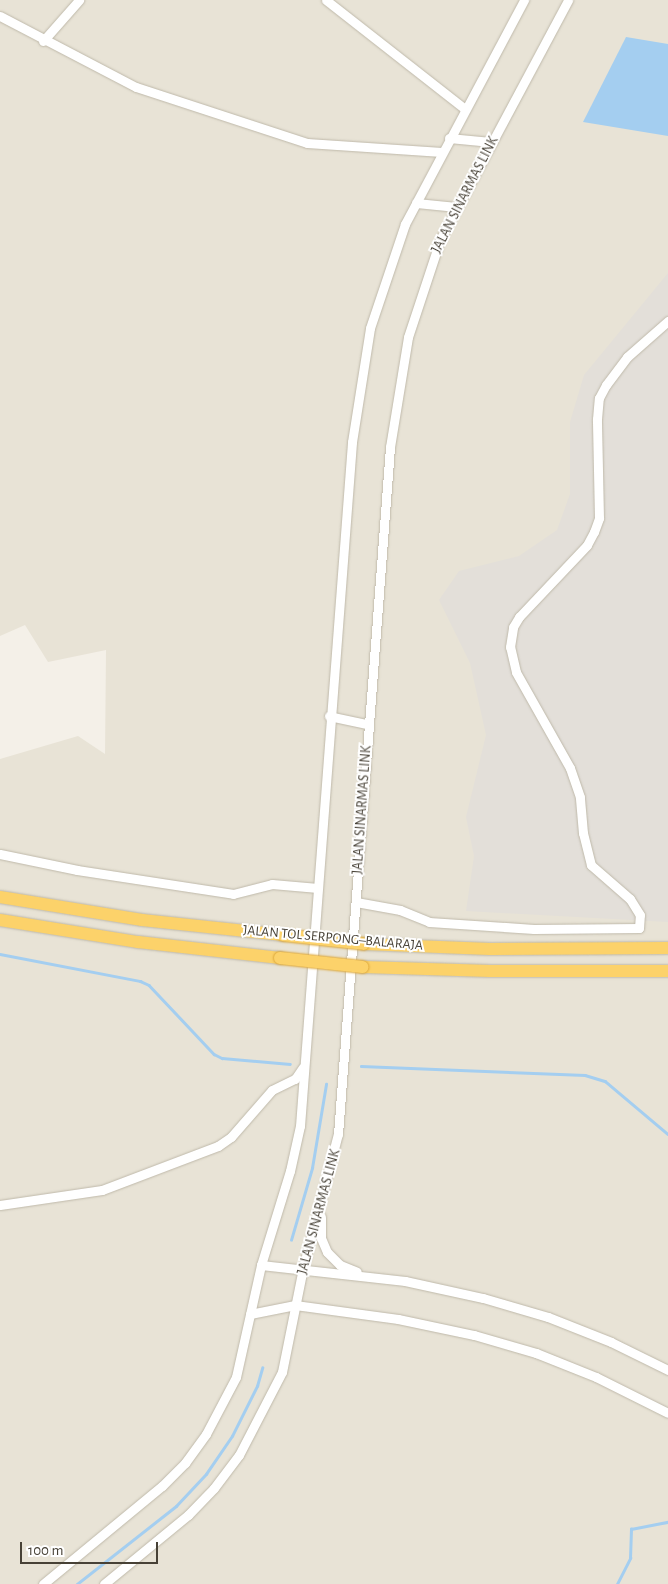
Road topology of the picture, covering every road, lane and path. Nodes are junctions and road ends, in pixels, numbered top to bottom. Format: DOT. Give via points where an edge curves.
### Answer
graph roads {
  1 [pos="79,0"];
  2 [pos="326,0"];
  3 [pos="524,0"];
  4 [pos="568,0"];
  5 [pos="0,16"];
  6 [pos="43,41"];
  7 [pos="465,109"];
  8 [pos="449,138"];
  9 [pos="491,142"];
  10 [pos="442,152"];
  11 [pos="416,203"];
  12 [pos="457,207"];
  13 [pos="668,321"];
  14 [pos="329,716"];
  15 [pos="367,724"];
  16 [pos="0,854"];
  17 [pos="318,888"];
  18 [pos="0,897"];
  19 [pos="356,902"];
  20 [pos="0,920"];
  21 [pos="668,948"];
  22 [pos="668,971"];
  23 [pos="304,1065"];
  24 [pos="0,1206"];
  25 [pos="320,1210"];
  26 [pos="261,1265"];
  27 [pos="303,1268"];
  28 [pos="369,1277"];
  29 [pos="296,1305"];
  30 [pos="250,1314"];
  31 [pos="668,1370"];
  32 [pos="668,1414"];
  33 [pos="43,1584"];
  34 [pos="104,1584"];
  1 -- 6 [label="street"];
  2 -- 7 [label="street"];
  3 -- 7 [label="street"];
  4 -- 9 [label="street, JALAN SINARMAS LINK"];
  5 -- 6 [label="street"];
  6 -- 10 [label="street" via="136,87 307,143"];
  7 -- 8 [label="street"];
  8 -- 9 [label="street"];
  8 -- 10 [label="street"];
  9 -- 12 [label="street, JALAN SINARMAS LINK"];
  10 -- 11 [label="street"];
  11 -- 12 [label="street"];
  11 -- 14 [label="street" via="386,277 360,380"];
  12 -- 15 [label="street, JALAN SINARMAS LINK" via="440,240 422,289 398,386"];
  13 -- 19 [label="street" via="627,357 599,398 599,500 594,532 587,545 519,617 511,641 516,672 570,768 580,797 583,833 591,865 630,900 640,915 639,928 534,929 429,922 400,910"];
  14 -- 15 [label="street"];
  14 -- 17 [label="street"];
  15 -- 19 [label="street, JALAN SINARMAS LINK"];
  16 -- 17 [label="street" via="77,870 233,894 272,884"];
  17 -- 23 [label="street"];
  18 -- 21 [label="highway, JALAN TOL SERPONG–BALARAJA, bridge" via="142,920 364,944"];
  19 -- 25 [label="street, JALAN SINARMAS LINK" via="338,1134"];
  20 -- 22 [label="highway, JALAN TOL SERPONG–BALARAJA, bridge" via="138,942 363,966 490,971"];
  23 -- 24 [label="street" via="295,1079 272,1090 231,1137 218,1146 102,1190"];
  23 -- 26 [label="street" via="300,1126 290,1171"];
  25 -- 27 [label="street, JALAN SINARMAS LINK"];
  25 -- 28 [label="street" via="321,1238 327,1252 340,1265"];
  26 -- 27 [label="street"];
  26 -- 30 [label="street"];
  27 -- 28 [label="street"];
  27 -- 29 [label="street, JALAN SINARMAS LINK"];
  28 -- 31 [label="street" via="483,1298 548,1317 611,1342"];
  29 -- 30 [label="street"];
  29 -- 32 [label="street" via="398,1319 474,1335 536,1353 596,1377"];
  29 -- 34 [label="street, JALAN SINARMAS LINK" via="282,1372 239,1455 188,1515"];
  30 -- 33 [label="street" via="236,1377 206,1434 185,1463 162,1486"];
}
